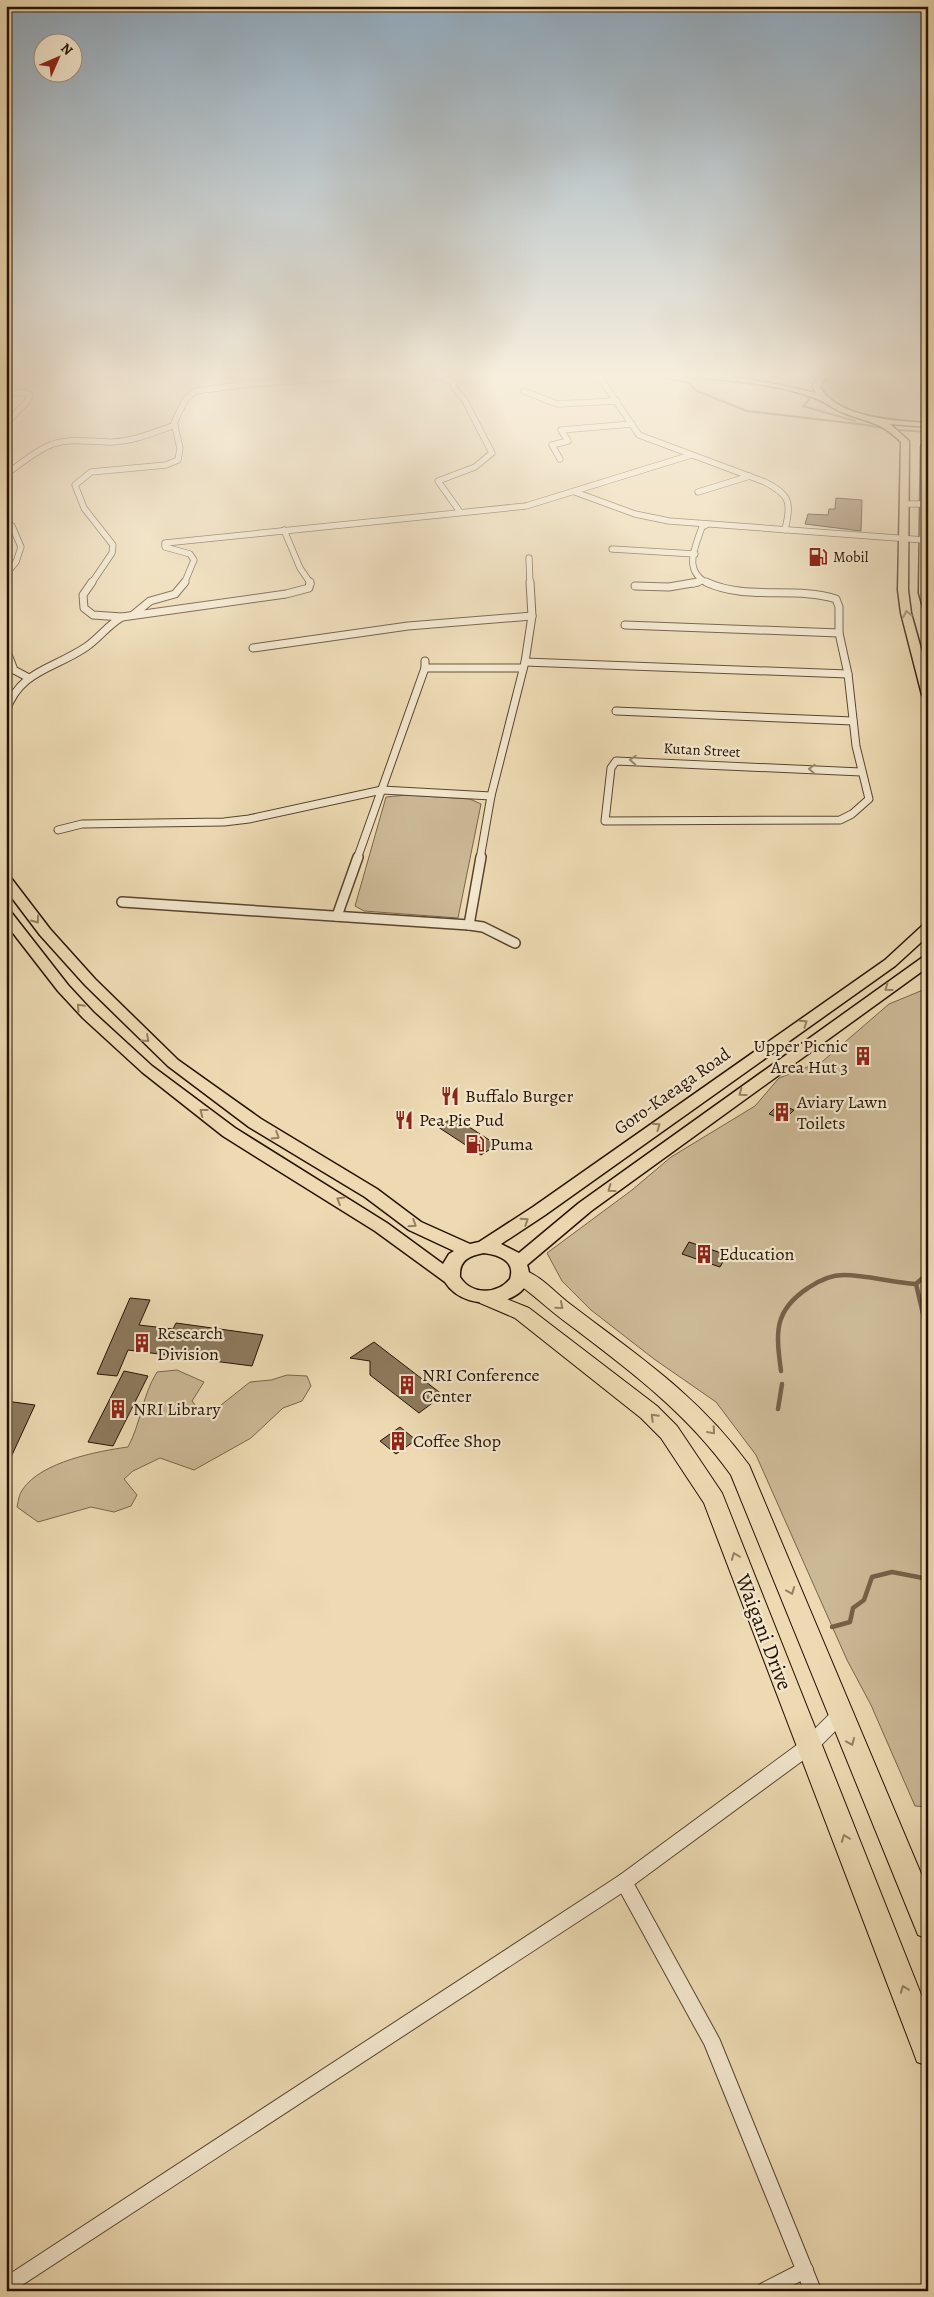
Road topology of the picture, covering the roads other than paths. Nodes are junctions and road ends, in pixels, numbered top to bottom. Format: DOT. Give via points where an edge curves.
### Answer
graph roads {
  1 [pos="82,479"];
  2 [pos="440,479"];
  3 [pos="615,479"];
  4 [pos="740,479"];
  5 [pos="758,479"];
  6 [pos="904,479"];
  7 [pos="925,479"];
  8 [pos="575,492"];
  9 [pos="698,492"];
  10 [pos="925,501"];
  11 [pos="904,504"];
  12 [pos="460,512"];
  13 [pos="6,521"];
  14 [pos="706,525"];
  15 [pos="284,530"];
  16 [pos="785,530"];
  17 [pos="903,539"];
  18 [pos="924,540"];
  19 [pos="612,549"];
  20 [pos="695,554"];
  21 [pos="529,558"];
  22 [pos="6,574"];
  23 [pos="702,581"];
  24 [pos="635,586"];
  25 [pos="928,607"];
  26 [pos="133,615"];
  27 [pos="532,616"];
  28 [pos="122,617"];
  29 [pos="625,625"];
  30 [pos="839,633"];
  31 [pos="253,648"];
  32 [pos="6,649"];
  33 [pos="524,665"];
  34 [pos="848,674"];
  35 [pos="29,678"];
  36 [pos="928,695"];
  37 [pos="6,711"];
  38 [pos="616,711"];
  39 [pos="854,721"];
  40 [pos="861,772"];
  41 [pos="382,790"];
  42 [pos="491,796"];
  43 [pos="58,830"];
  44 [pos="6,881"];
  45 [pos="122,902"];
  46 [pos="6,915"];
  47 [pos="336,916"];
  48 [pos="468,925"];
  49 [pos="928,928"];
  50 [pos="515,943"];
  51 [pos="928,960"];
  52 [pos="476,1249"];
  53 [pos="520,1270"];
  54 [pos="449,1277"];
  55 [pos="487,1298"];
  56 [pos="840,1715"];
  57 [pos="809,1746"];
  58 [pos="624,1882"];
  59 [pos="928,1925"];
  60 [pos="928,2051"];
  61 [pos="804,2270"];
  62 [pos="6,2286"];
  63 [pos="764,2291"];
  64 [pos="813,2291"];
  1 -- 28 [label="street" via="75,485 84,508 113,545 112,553 83,595 84,608 93,615"];
  2 -- 12 [label="street"];
  3 -- 8 [label="street"];
  4 -- 9 [label="street"];
  5 -- 16 [label="street" via="785,492 790,505"];
  6 -- 11 [label="main road"];
  7 -- 10 [label="main road"];
  8 -- 12 [label="street" via="526,506"];
  8 -- 14 [label="street" via="635,514"];
  10 -- 11 [label="street"];
  10 -- 18 [label="main road"];
  11 -- 17 [label="main road"];
  12 -- 15 [label="street"];
  13 -- 22 [label="street" via="12,526 21,547 16,562"];
  14 -- 16 [label="street"];
  14 -- 20 [label="street" via="702,527"];
  15 -- 26 [label="street" via="300,568 312,584 307,590"];
  15 -- 26 [label="street" via="165,543 165,547 190,554 194,560 190,577 180,591 141,605"];
  16 -- 17 [label="street"];
  17 -- 18 [label="street"];
  36 -- 17 [label="main road, one-way" via="906,613"];
  18 -- 25 [label="main road" via="924,593"];
  19 -- 20 [label="street"];
  20 -- 23 [label="street" via="692,568"];
  21 -- 27 [label="street"];
  23 -- 24 [label="street" via="674,587"];
  23 -- 30 [label="street" via="731,589 813,592 831,596 838,602"];
  26 -- 28 [label="street"];
  27 -- 31 [label="street" via="408,626"];
  27 -- 33 [label="street"];
  28 -- 35 [label="street" via="86,646"];
  29 -- 30 [label="street"];
  30 -- 34 [label="street"];
  32 -- 35 [label="street" via="14,670"];
  33 -- 34 [label="street"];
  33 -- 41 [label="street" via="425,664"];
  33 -- 42 [label="street"];
  34 -- 39 [label="street"];
  35 -- 37 [label="street" via="12,694"];
  38 -- 39 [label="street"];
  39 -- 40 [label="street"];
  40 -- 40 [label="street, Kutan Street, one-way" via="616,761 611,768 605,821 840,820 869,799"];
  41 -- 42 [label="street"];
  41 -- 43 [label="street" via="224,822 82,824"];
  41 -- 47 [label="street"];
  42 -- 48 [label="street"];
  44 -- 52 [label="main road, one-way" via="45,932 90,982 173,1063 255,1123 371,1194 415,1226"];
  45 -- 47 [label="street"];
  54 -- 46 [label="main road, one-way" via="381,1226 229,1132 147,1068 63,988"];
  47 -- 48 [label="street"];
  48 -- 50 [label="street" via="483,927"];
  52 -- 49 [label="main road, Goro-Kaeaga Road, one-way" via="539,1211 890,963"];
  51 -- 53 [label="main road, one-way" via="584,1207"];
  52 -- 53 [label="main road" via="504,1252"];
  52 -- 54 [label="main road" via="452,1261"];
  53 -- 55 [label="main road" via="518,1284 510,1291"];
  53 -- 56 [label="highway, one-way" via="561,1308 679,1398 729,1452 755,1502"];
  54 -- 55 [label="main road" via="459,1290"];
  57 -- 55 [label="highway, Waigani Drive, one-way" via="714,1500 669,1432 649,1412 548,1332 522,1313"];
  56 -- 57 [label="street"];
  56 -- 59 [label="highway, one-way"];
  57 -- 58 [label="street"];
  60 -- 57 [label="highway, Waigani Drive, one-way"];
  58 -- 61 [label="street" via="712,2042"];
  58 -- 62 [label="street"];
  61 -- 63 [label="street"];
  61 -- 64 [label="street"];
}
